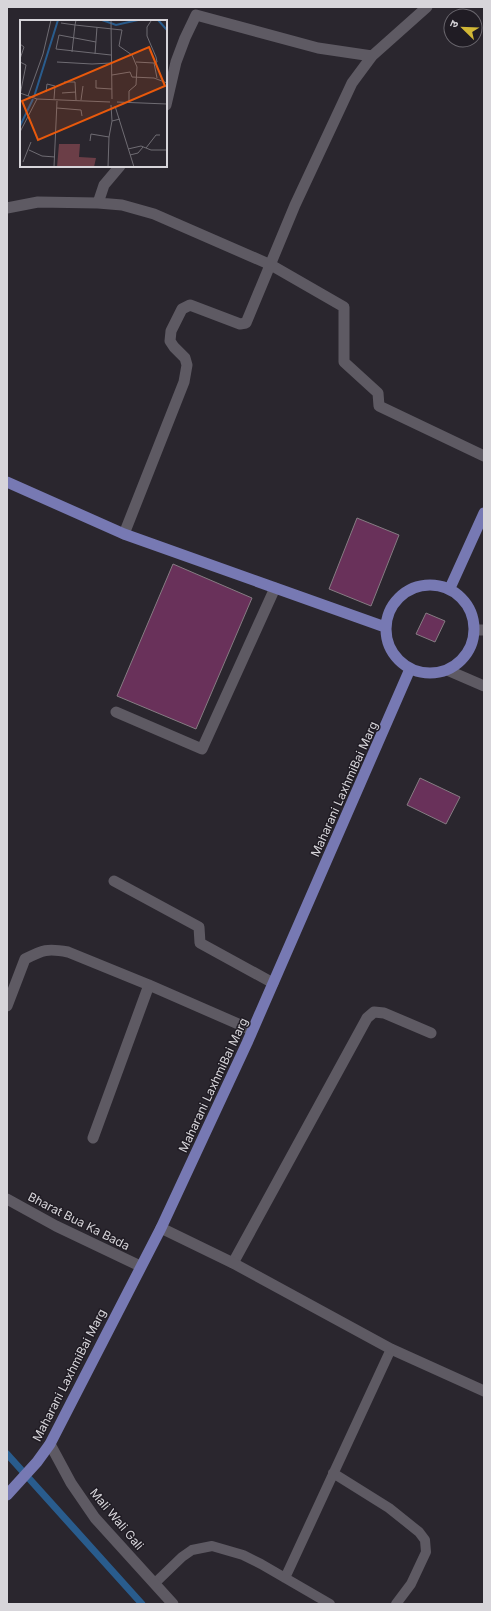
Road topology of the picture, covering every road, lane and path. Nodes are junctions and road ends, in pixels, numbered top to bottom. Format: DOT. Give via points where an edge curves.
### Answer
graph roads {
  1 [pos="427,7"];
  2 [pos="197,11"];
  3 [pos="372,56"];
  4 [pos="167,101"];
  5 [pos="119,167"];
  6 [pos="98,203"];
  7 [pos="7,208"];
  8 [pos="271,265"];
  9 [pos="484,456"];
  10 [pos="7,482"];
  11 [pos="484,514"];
  12 [pos="124,534"];
  13 [pos="275,588"];
  14 [pos="450,588"];
  15 [pos="385,627"];
  16 [pos="479,630"];
  17 [pos="410,669"];
  18 [pos="447,670"];
  19 [pos="484,686"];
  20 [pos="116,712"];
  21 [pos="114,881"];
  22 [pos="273,983"];
  23 [pos="149,985"];
  24 [pos="7,1006"];
  25 [pos="252,1030"];
  26 [pos="431,1033"];
  27 [pos="93,1138"];
  28 [pos="7,1199"];
  29 [pos="160,1228"];
  30 [pos="233,1263"];
  31 [pos="140,1266"];
  32 [pos="391,1349"];
  33 [pos="484,1392"];
  34 [pos="50,1444"];
  35 [pos="333,1472"];
  36 [pos="7,1495"];
  37 [pos="285,1578"];
  38 [pos="155,1583"];
  39 [pos="173,1604"];
  40 [pos="330,1604"];
  41 [pos="396,1604"];
  1 -- 3 [label="street"];
  2 -- 3 [label="street" via="318,48"];
  2 -- 4 [label="street" via="176,62"];
  3 -- 8 [label="street" via="352,83 330,128"];
  5 -- 6 [label="street" via="104,185"];
  6 -- 7 [label="street" via="38,202"];
  6 -- 8 [label="street" via="122,205 154,214"];
  8 -- 9 [label="street" via="344,307 344,362 378,393 379,406"];
  8 -- 12 [label="street" via="246,323 240,324 190,305 182,309 171,331 170,341 185,358 187,365 184,382"];
  10 -- 12 [label="main road"];
  11 -- 14 [label="main road"];
  12 -- 13 [label="main road"];
  13 -- 15 [label="main road"];
  13 -- 20 [label="street" via="202,749"];
  14 -- 15 [label="main road" via="437,584 412,587 393,603"];
  14 -- 16 [label="main road" via="468,605"];
  15 -- 17 [label="main road" via="392,652"];
  16 -- 18 [label="main road" via="467,654"];
  17 -- 18 [label="main road" via="422,673"];
  17 -- 22 [label="main road, Maharani LaxhmiBai Marg"];
  18 -- 19 [label="street"];
  21 -- 22 [label="street" via="199,927 200,944"];
  22 -- 25 [label="main road, Maharani LaxhmiBai Marg"];
  23 -- 24 [label="street" via="68,952 43,950 25,959"];
  23 -- 25 [label="street"];
  23 -- 27 [label="street"];
  25 -- 29 [label="main road, Maharani LaxhmiBai Marg"];
  26 -- 30 [label="street" via="384,1013 374,1012 367,1018"];
  28 -- 31 [label="street, Bharat Bua Ka Bada" via="56,1226"];
  29 -- 30 [label="street"];
  29 -- 31 [label="main road, Maharani LaxhmiBai Marg"];
  30 -- 32 [label="street"];
  31 -- 34 [label="main road, Maharani LaxhmiBai Marg"];
  32 -- 33 [label="street"];
  32 -- 35 [label="lane"];
  34 -- 36 [label="main road, Maharani LaxhmiBai Marg"];
  34 -- 38 [label="street, Mali Wali Gali" via="71,1483 95,1518"];
  35 -- 37 [label="lane"];
  35 -- 41 [label="lane" via="389,1508 425,1540 426,1552 411,1584"];
  37 -- 38 [label="lane" via="243,1555 212,1546 192,1550"];
  37 -- 40 [label="lane"];
  38 -- 39 [label="street, Mali Wali Gali"];
}
